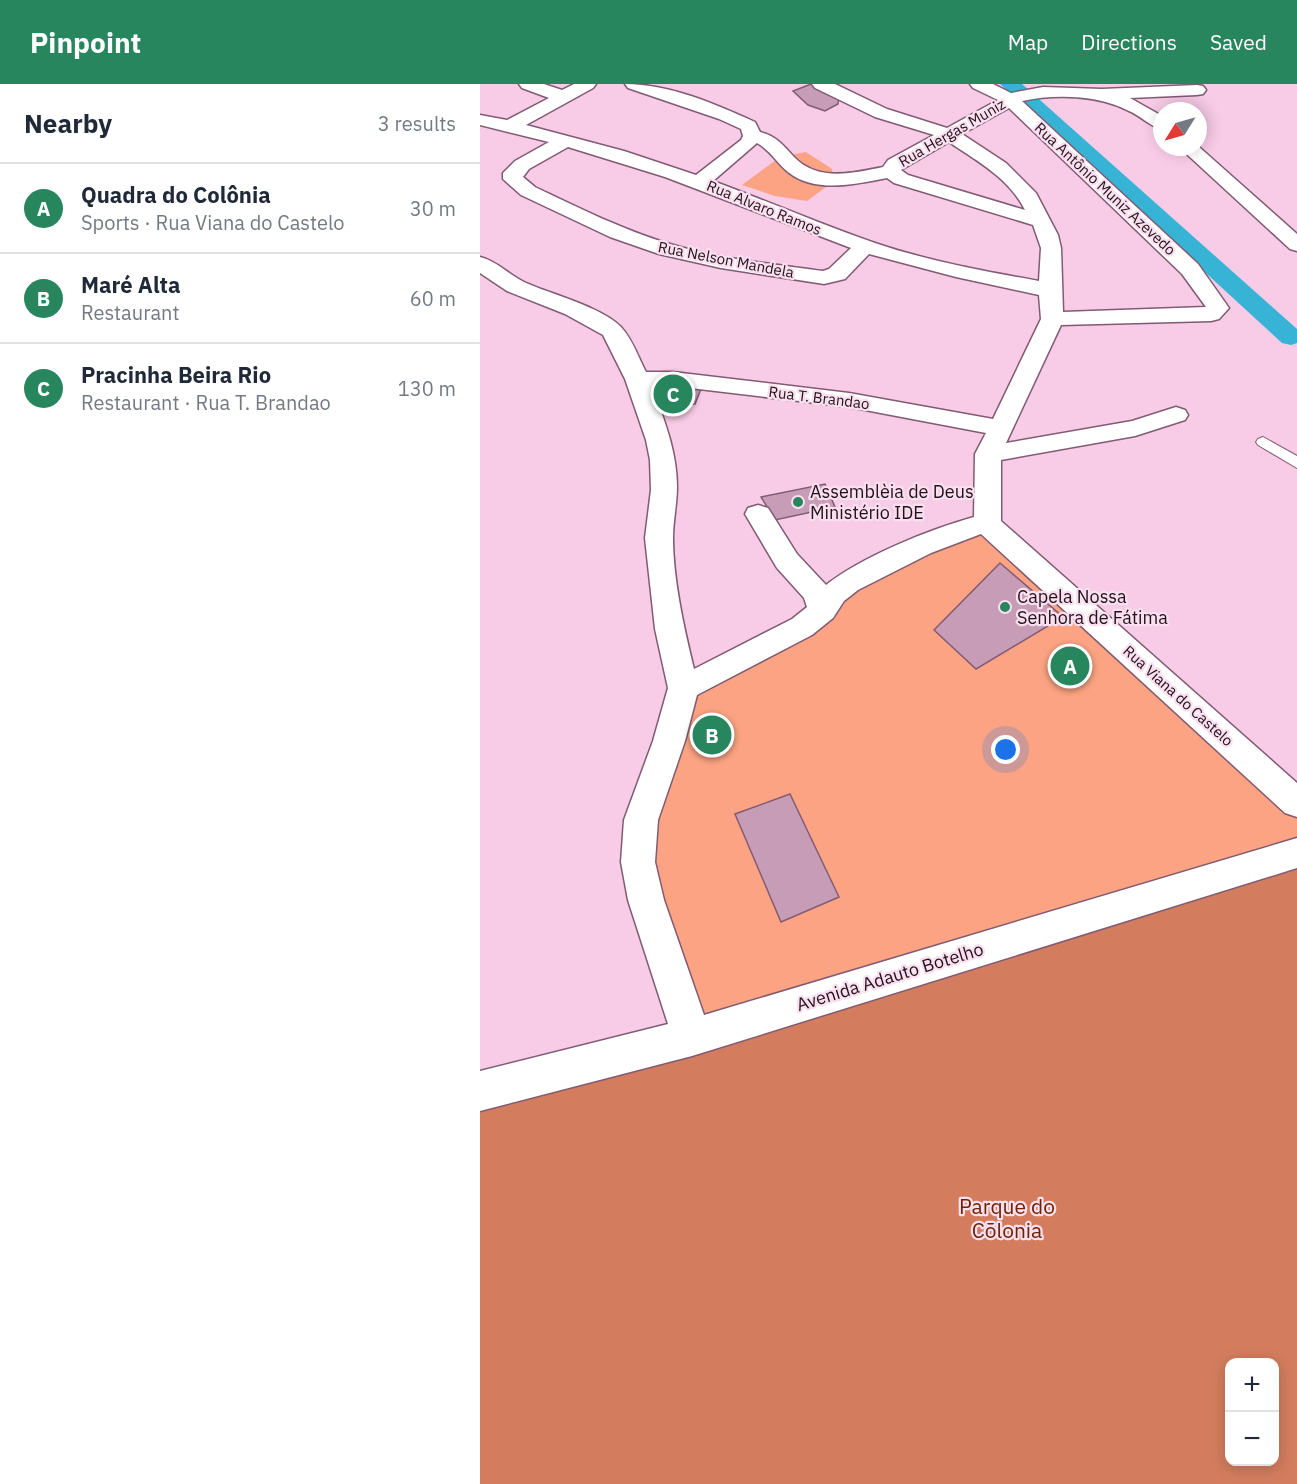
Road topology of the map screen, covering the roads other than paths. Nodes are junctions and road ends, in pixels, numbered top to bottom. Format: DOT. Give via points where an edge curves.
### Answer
graph roads {
  1 [pos="528,84"];
  2 [pos="587,84"];
  3 [pos="634,84"];
  4 [pos="822,84"];
  5 [pos="979,84"];
  6 [pos="1206,87"];
  7 [pos="1102,94"];
  8 [pos="564,97"];
  9 [pos="1014,98"];
  10 [pos="1188,102"];
  11 [pos="1153,118"];
  12 [pos="480,120"];
  13 [pos="510,126"];
  14 [pos="949,134"];
  15 [pos="752,136"];
  16 [pos="564,141"];
  17 [pos="1198,156"];
  18 [pos="890,171"];
  19 [pos="699,182"];
  20 [pos="1040,221"];
  21 [pos="1297,245"];
  22 [pos="865,246"];
  23 [pos="480,263"];
  24 [pos="1050,290"];
  25 [pos="1052,318"];
  26 [pos="637,379"];
  27 [pos="1176,415"];
  28 [pos="1000,428"];
  29 [pos="1263,442"];
  30 [pos="988,454"];
  31 [pos="1297,463"];
  32 [pos="758,514"];
  33 [pos="987,524"];
  34 [pos="823,610"];
  35 [pos="683,688"];
  36 [pos="1297,802"];
  37 [pos="1297,853"];
  38 [pos="692,1037"];
  39 [pos="480,1091"];
  1 -- 8 [label="street"];
  2 -- 8 [label="street"];
  3 -- 15 [label="street" via="741,121 749,126"];
  4 -- 14 [label="street" via="882,113"];
  5 -- 9 [label="street, Rua Antônio Muniz Azevedo"];
  6 -- 7 [label="street, Rua Hergas Muniz"];
  6 -- 10 [label="street"];
  7 -- 9 [label="street, Rua Hergas Muniz" via="1043,92"];
  7 -- 11 [label="street, Rua Hergas Muniz"];
  8 -- 13 [label="street"];
  9 -- 14 [label="street, Rua Hergas Muniz"];
  9 -- 25 [label="street, Rua Antônio Muniz Azevedo" via="1190,269 1218,308 1211,314"];
  12 -- 13 [label="street, Rua Alvaro Ramos"];
  13 -- 16 [label="street, Rua Alvaro Ramos"];
  14 -- 18 [label="street, Rua Hergas Muniz" via="895,164"];
  14 -- 20 [label="street" via="1012,178 1026,193"];
  15 -- 18 [label="street" via="774,145 800,171 820,178 841,179"];
  15 -- 19 [label="street"];
  16 -- 19 [label="street, Rua Alvaro Ramos"];
  16 -- 22 [label="street, Rua Nelson Mandela" via="522,165 513,173 513,179 528,191 617,233 666,250 721,262 824,278 837,274"];
  17 -- 21 [label="street"];
  18 -- 20 [label="street, Rua Hergas Muniz" via="901,178"];
  19 -- 22 [label="street, Rua Alvaro Ramos" via="799,224"];
  20 -- 24 [label="street" via="1051,248"];
  22 -- 24 [label="street, Rua Alvaro Ramos" via="972,275"];
  23 -- 26 [label="street" via="515,286 573,309 611,330"];
  24 -- 25 [label="street"];
  25 -- 28 [label="street"];
  26 -- 28 [label="street, Rua T. Brandao" via="673,379 849,400"];
  26 -- 35 [label="street" via="663,460 659,538 670,629"];
  27 -- 30 [label="street" via="1135,428"];
  28 -- 30 [label="street"];
  29 -- 31 [label="lane"];
  30 -- 33 [label="street"];
  32 -- 34 [label="street" via="787,561 816,593"];
  33 -- 34 [label="street" via="921,546 848,583"];
  33 -- 36 [label="street, Rua Viana do Castelo"];
  34 -- 35 [label="street" via="802,627"];
  35 -- 38 [label="street" via="641,820 638,862 646,900"];
  37 -- 38 [label="street, Avenida Adauto Botelho"];
  38 -- 39 [label="street, Avenida Adauto Botelho"];
}
